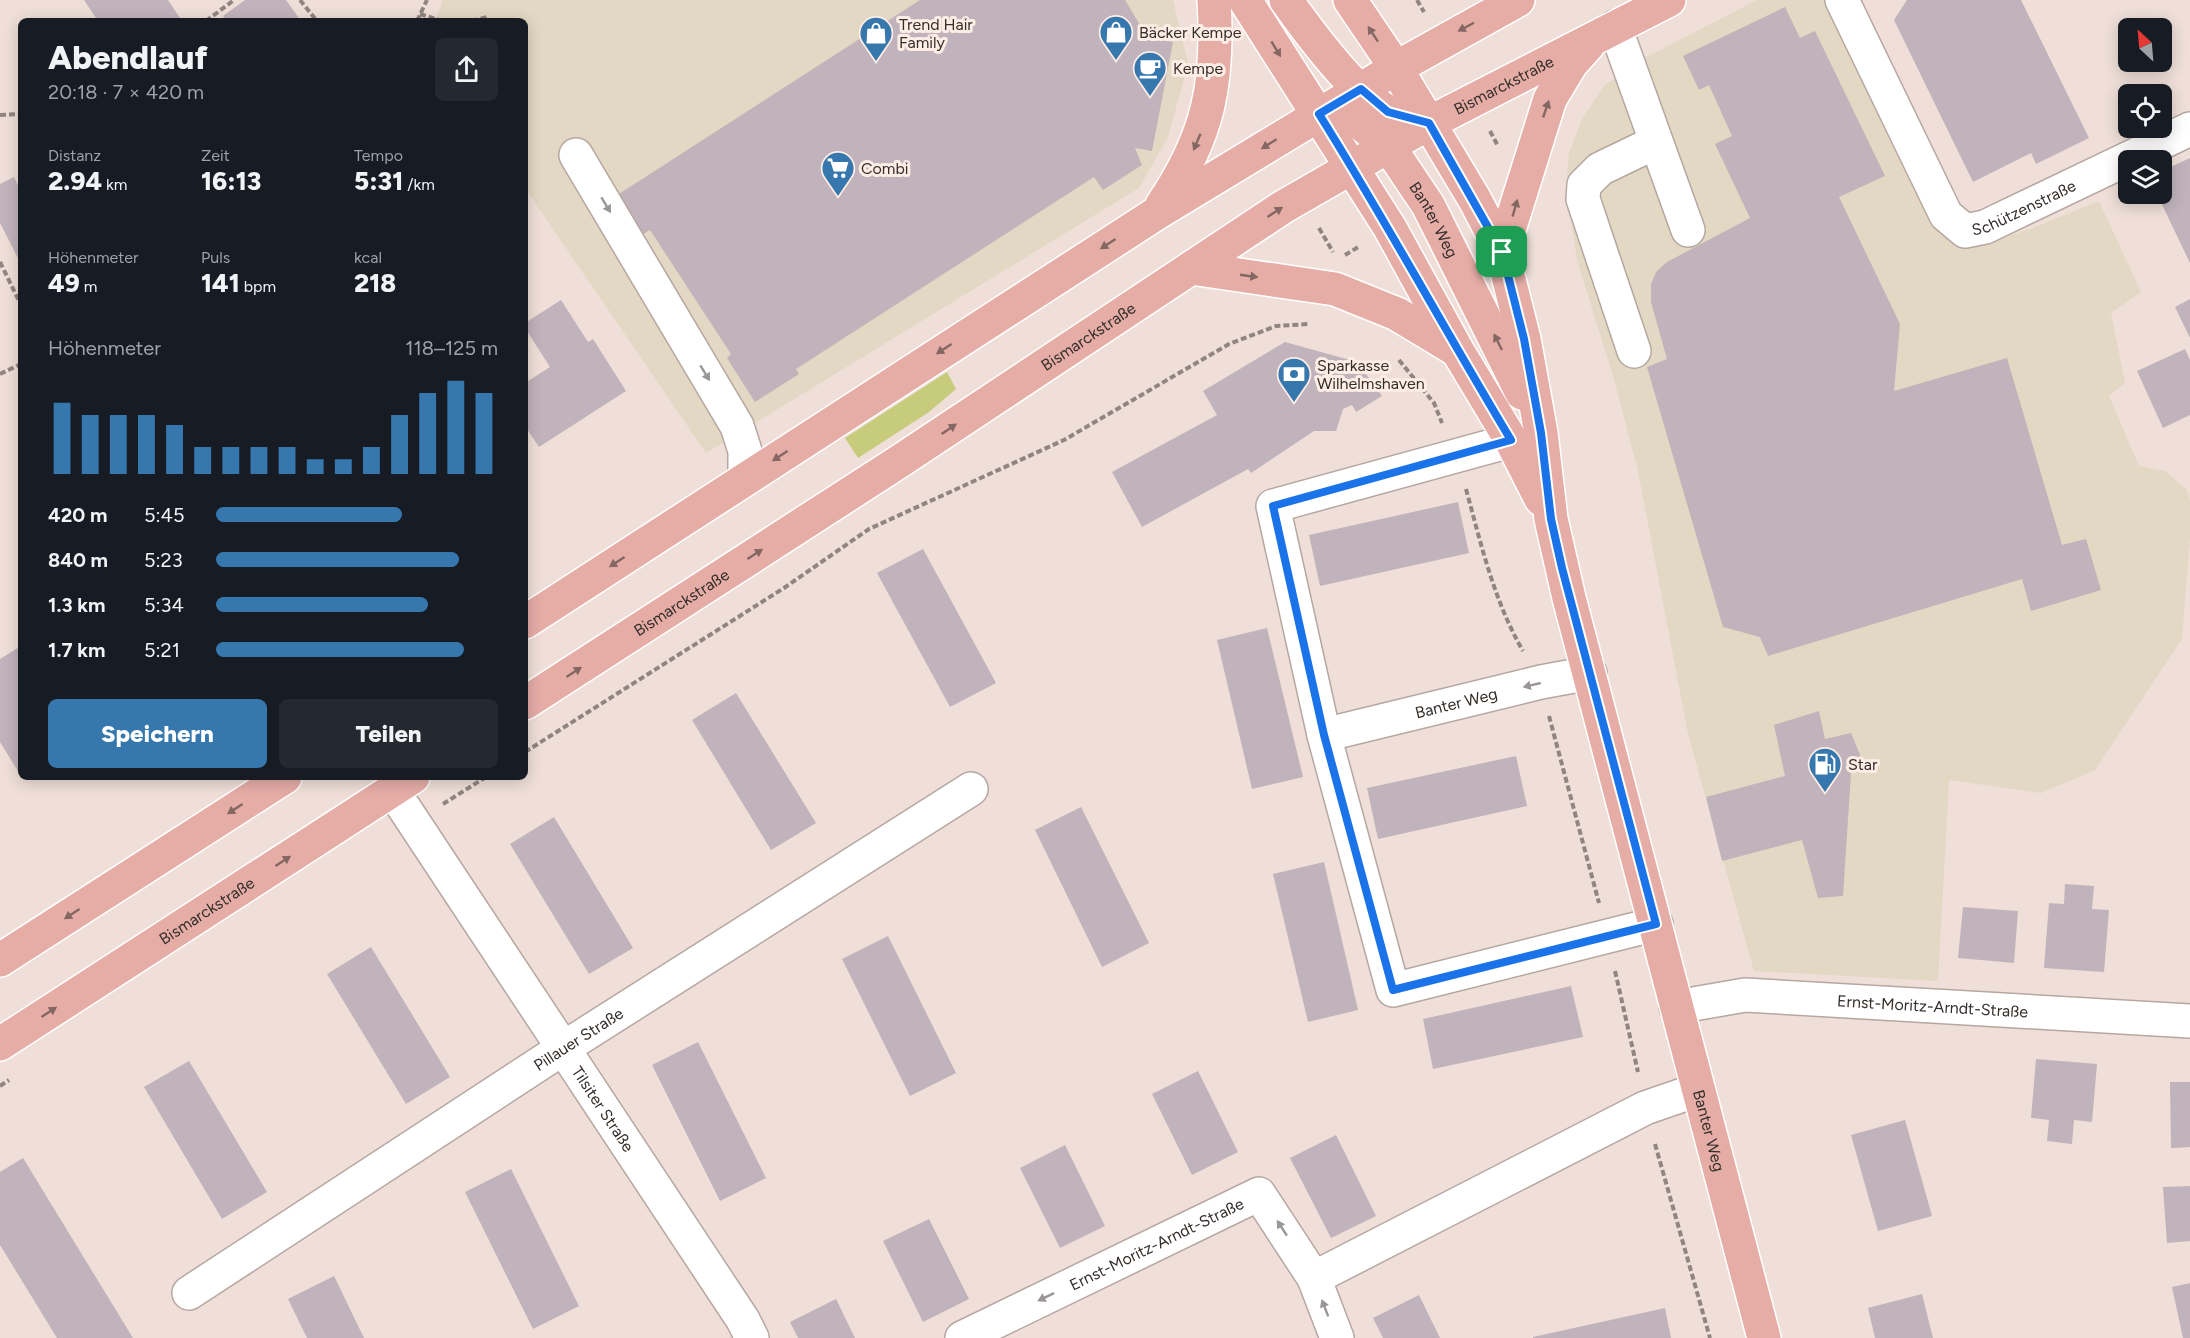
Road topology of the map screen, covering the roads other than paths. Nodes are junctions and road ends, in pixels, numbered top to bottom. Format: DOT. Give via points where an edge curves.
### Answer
graph roads {
  1 [pos="1214,0"];
  2 [pos="1245,0"];
  3 [pos="1286,0"];
  4 [pos="1350,0"];
  5 [pos="1518,0"];
  6 [pos="1669,0"];
  7 [pos="1842,0"];
  8 [pos="1605,32"];
  9 [pos="1396,68"];
  10 [pos="1361,89"];
  11 [pos="1319,114"];
  12 [pos="1429,123"];
  13 [pos="2190,129"];
  14 [pos="1656,142"];
  15 [pos="1389,147"];
  16 [pos="576,155"];
  17 [pos="1353,168"];
  18 [pos="1157,213"];
  19 [pos="1688,230"];
  20 [pos="1502,252"];
  21 [pos="1191,268"];
  22 [pos="1457,350"];
  23 [pos="1634,351"];
  24 [pos="1526,437"];
  25 [pos="745,479"];
  26 [pos="528,620"];
  27 [pos="1590,674"];
  28 [pos="528,702"];
  29 [pos="1324,735"];
  30 [pos="280,780"];
  31 [pos="403,784"];
  32 [pos="971,789"];
  33 [pos="1656,924"];
  34 [pos="0,960"];
  35 [pos="1676,1007"];
  36 [pos="2190,1021"];
  37 [pos="0,1044"];
  38 [pos="562,1049"];
  39 [pos="1697,1090"];
  40 [pos="1314,1278"];
  41 [pos="189,1293"];
  42 [pos="752,1338"];
  43 [pos="962,1338"];
  44 [pos="1337,1338"];
  45 [pos="1764,1338"];
  1 -- 18 [label="main road, one-way" via="1214,86 1204,127 1184,173"];
  2 -- 11 [label="main road, Banter Weg, one-way"];
  3 -- 10 [label="main road" via="1315,40"];
  9 -- 4 [label="main road, Banter Weg, one-way"];
  5 -- 9 [label="main road, one-way"];
  6 -- 8 [label="main road, Bismarckstraße"];
  7 -- 13 [label="street, Schützenstraße" via="1946,215 1965,231 1985,227"];
  8 -- 12 [label="main road, Bismarckstraße"];
  8 -- 14 [label="street"];
  20 -- 8 [label="main road, one-way" via="1550,99 1571,64"];
  9 -- 10 [label="main road"];
  9 -- 12 [label="main road, Banter Weg"];
  10 -- 11 [label="main road"];
  10 -- 12 [label="main road" via="1388,112"];
  11 -- 15 [label="main road, Banter Weg" via="1359,122"];
  11 -- 17 [label="main road, Banter Weg"];
  11 -- 18 [label="main road, one-way"];
  12 -- 15 [label="main road, Bismarckstraße"];
  12 -- 20 [label="main road, Banter Weg"];
  14 -- 19 [label="street"];
  14 -- 23 [label="street" via="1600,169 1584,185 1583,198"];
  15 -- 17 [label="main road, Bismarckstraße"];
  24 -- 15 [label="main road, Banter Weg, one-way" via="1428,205"];
  16 -- 25 [label="street, one-way" via="737,426 745,451"];
  21 -- 17 [label="main road, Bismarckstraße, one-way" via="1283,207"];
  17 -- 22 [label="main road, Banter Weg"];
  18 -- 25 [label="main road, one-way"];
  20 -- 24 [label="main road, Banter Weg" via="1524,339"];
  21 -- 22 [label="main road, one-way" via="1335,289 1397,314"];
  28 -- 21 [label="main road, Bismarckstraße, one-way"];
  22 -- 24 [label="main road, Banter Weg"];
  24 -- 27 [label="main road, Banter Weg"];
  24 -- 29 [label="street" via="1273,506"];
  25 -- 26 [label="main road, one-way"];
  27 -- 29 [label="street, Banter Weg, one-way" via="1541,682"];
  27 -- 33 [label="main road, Banter Weg"];
  29 -- 33 [label="street" via="1393,990"];
  30 -- 34 [label="main road, one-way"];
  37 -- 31 [label="main road, Bismarckstraße, one-way"];
  31 -- 38 [label="street, Tilsiter Straße"];
  32 -- 38 [label="street, Pillauer Straße"];
  33 -- 35 [label="main road, Banter Weg"];
  35 -- 36 [label="street, Ernst-Moritz-Arndt-Straße" via="1745,995"];
  35 -- 39 [label="main road, Banter Weg"];
  38 -- 41 [label="street, Pillauer Straße"];
  38 -- 42 [label="street, Tilsiter Straße"];
  39 -- 40 [label="street" via="1645,1108"];
  39 -- 45 [label="main road, Banter Weg"];
  40 -- 43 [label="street, Ernst-Moritz-Arndt-Straße, one-way" via="1259,1194"];
  44 -- 40 [label="street, Ernst-Moritz-Arndt-Straße, one-way"];
}
